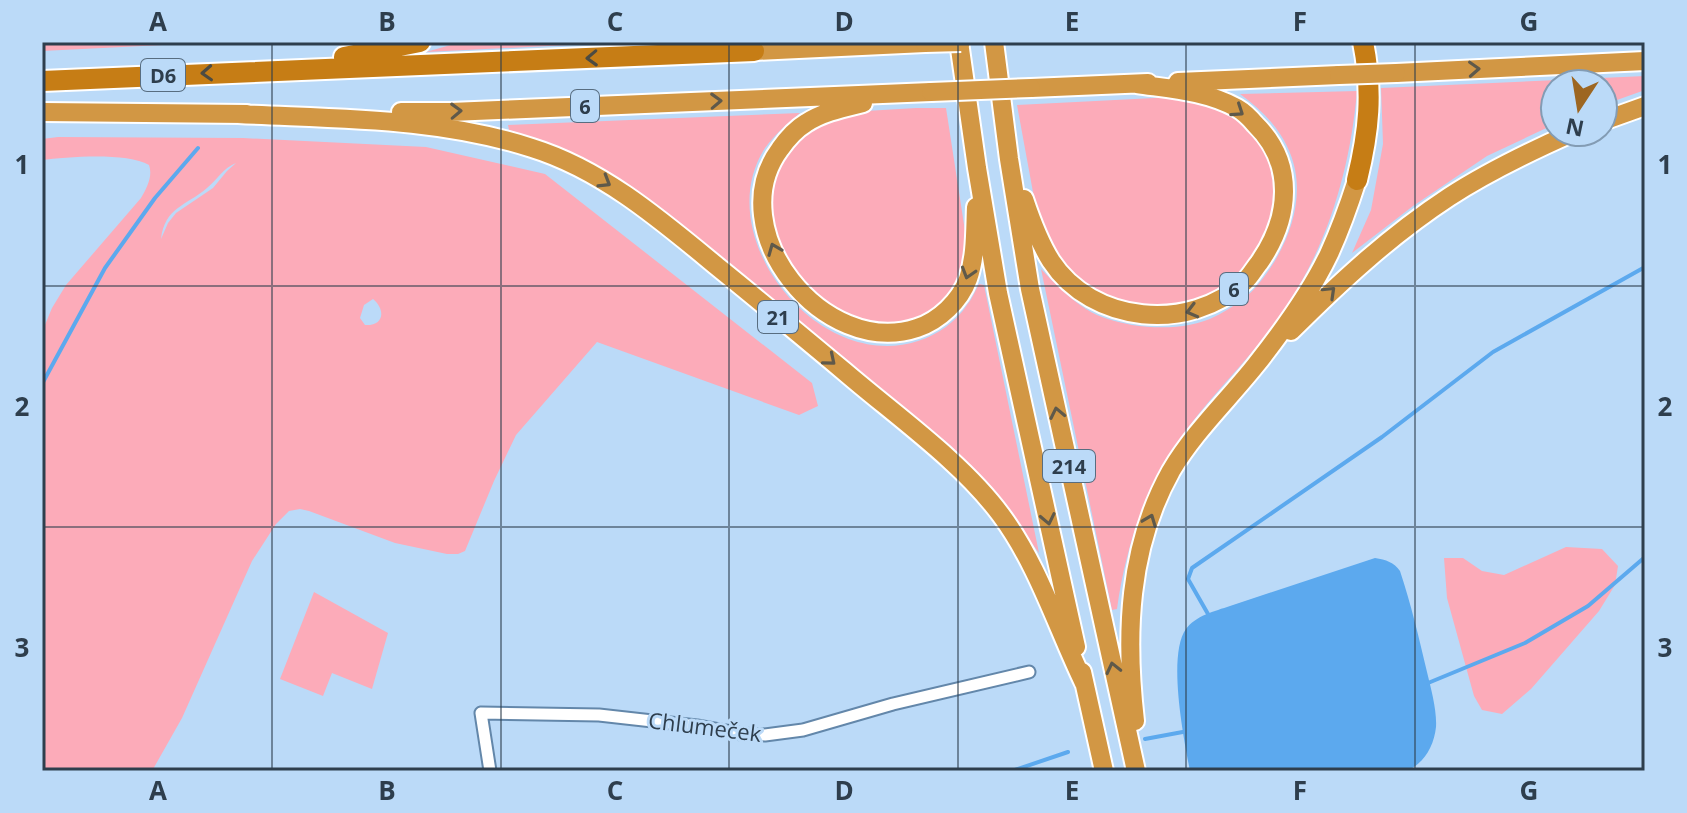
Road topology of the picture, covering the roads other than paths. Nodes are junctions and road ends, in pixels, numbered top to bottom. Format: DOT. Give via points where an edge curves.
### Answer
graph roads {
  1 [pos="420,42"];
  2 [pos="960,42"];
  3 [pos="994,42"];
  4 [pos="1363,42"];
  5 [pos="925,43"];
  6 [pos="849,44"];
  7 [pos="754,51"];
  8 [pos="1645,61"];
  9 [pos="285,69"];
  10 [pos="42,81"];
  11 [pos="1137,84"];
  12 [pos="931,92"];
  13 [pos="1645,106"];
  14 [pos="42,112"];
  15 [pos="238,114"];
  16 [pos="1619,115"];
  17 [pos="1539,148"];
  18 [pos="1009,159"];
  19 [pos="977,168"];
  20 [pos="1357,180"];
  21 [pos="1254,366"];
  22 [pos="1029,672"];
  23 [pos="1084,683"];
  24 [pos="490,771"];
  25 [pos="1104,771"];
  26 [pos="1138,771"];
  1 -- 9 [label="highway"];
  2 -- 5 [label="highway, bridge"];
  2 -- 19 [label="highway, 214"];
  3 -- 18 [label="highway, 214"];
  4 -- 20 [label="highway" via="1369,123"];
  5 -- 6 [label="highway"];
  6 -- 7 [label="highway"];
  7 -- 9 [label="highway, D6, one-way"];
  11 -- 8 [label="highway, 6, one-way, bridge"];
  9 -- 10 [label="highway, D6, one-way"];
  11 -- 12 [label="highway, 6, bridge"];
  11 -- 18 [label="highway, 6, one-way" via="1210,95 1240,110 1265,134 1280,159 1283,211 1271,245 1245,282 1209,306 1154,316 1118,310 1071,283 1051,262"];
  15 -- 12 [label="highway, 6, one-way" via="451,112"];
  19 -- 12 [label="highway, 6, one-way" via="968,280 956,300 924,326 887,334 843,324 806,299 781,265 767,232 763,197 774,156 786,140 803,124 841,108"];
  13 -- 16 [label="highway"];
  14 -- 15 [label="highway, 6"];
  15 -- 23 [label="highway, 21, one-way" via="415,124 476,133 564,160 623,193 970,479 1019,543"];
  21 -- 17 [label="highway, one-way" via="1392,238 1479,179"];
  26 -- 18 [label="highway, 214, one-way" via="1030,289"];
  19 -- 23 [label="highway, 214, one-way" via="998,293"];
  20 -- 21 [label="highway" via="1328,256"];
  26 -- 21 [label="highway, one-way" via="1129,634 1139,554 1172,471"];
  22 -- 24 [label="street, Chlumeček" via="772,734 599,715 481,713"];
  23 -- 25 [label="highway, 21"];
}
